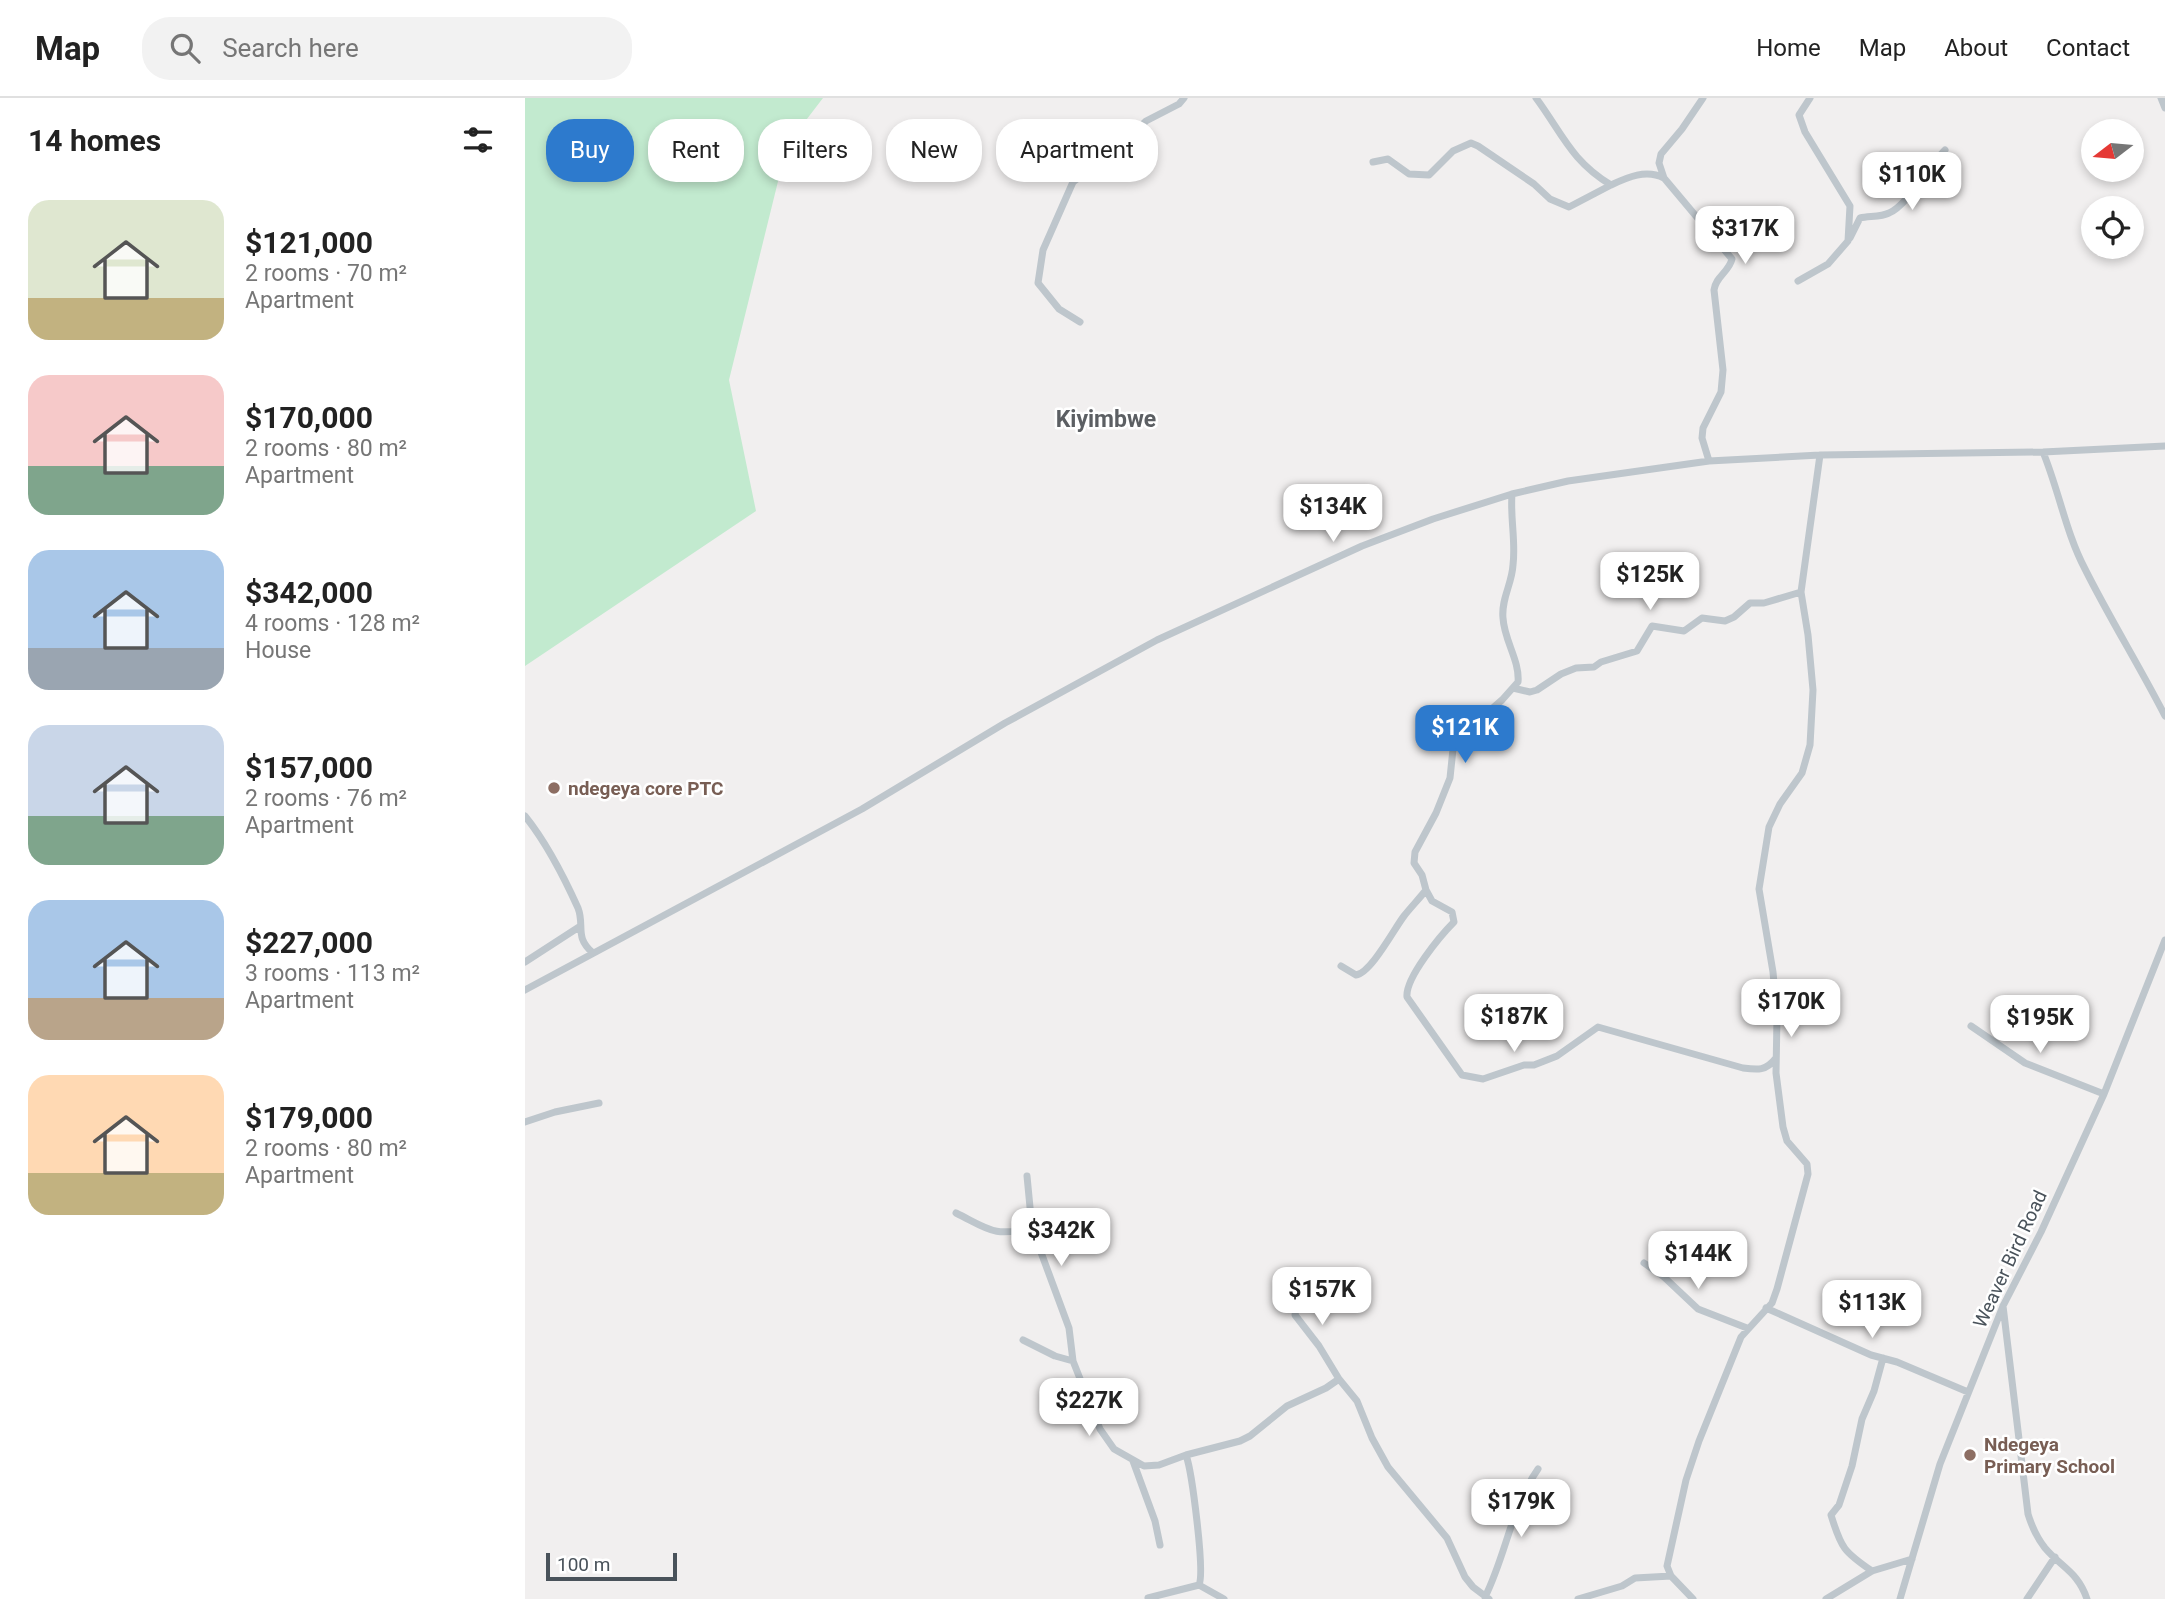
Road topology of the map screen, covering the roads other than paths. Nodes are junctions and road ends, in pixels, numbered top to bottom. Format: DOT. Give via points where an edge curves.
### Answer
graph roads {
  1 [pos="1184,98"];
  2 [pos="1536,98"];
  3 [pos="1703,98"];
  4 [pos="1810,98"];
  5 [pos="2161,98"];
  6 [pos="2165,108"];
  7 [pos="1944,150"];
  8 [pos="1373,162"];
  9 [pos="1664,178"];
  10 [pos="1611,185"];
  11 [pos="1848,242"];
  12 [pos="1798,281"];
  13 [pos="1080,322"];
  14 [pos="2165,446"];
  15 [pos="2043,452"];
  16 [pos="1820,455"];
  17 [pos="1709,461"];
  18 [pos="1512,494"];
  19 [pos="1801,592"];
  20 [pos="1513,688"];
  21 [pos="2165,716"];
  22 [pos="525,816"];
  23 [pos="1426,890"];
  24 [pos="579,927"];
  25 [pos="2165,940"];
  26 [pos="593,953"];
  27 [pos="525,961"];
  28 [pos="1341,966"];
  29 [pos="525,990"];
  30 [pos="1971,1026"];
  31 [pos="1776,1057"];
  32 [pos="2104,1094"];
  33 [pos="599,1103"];
  34 [pos="525,1122"];
  35 [pos="1027,1176"];
  36 [pos="956,1213"];
  37 [pos="1032,1228"];
  38 [pos="1644,1263"];
  39 [pos="1319,1275"];
  40 [pos="2003,1306"];
  41 [pos="1766,1308"];
  42 [pos="1747,1328"];
  43 [pos="1023,1340"];
  44 [pos="1883,1358"];
  45 [pos="1073,1361"];
  46 [pos="1339,1379"];
  47 [pos="1968,1392"];
  48 [pos="1187,1455"];
  49 [pos="1132,1460"];
  50 [pos="1538,1469"];
  51 [pos="1160,1545"];
  52 [pos="2055,1557"];
  53 [pos="1912,1559"];
  54 [pos="1872,1571"];
  55 [pos="1671,1576"];
  56 [pos="1199,1585"];
  57 [pos="1484,1597"];
  58 [pos="1147,1598"];
  59 [pos="1224,1599"];
  60 [pos="1579,1599"];
  61 [pos="1693,1599"];
  62 [pos="1826,1599"];
  63 [pos="1900,1599"];
  64 [pos="2027,1599"];
  65 [pos="2087,1599"];
  1 -- 13 [label="street" via="1146,121 1073,182 1059,210 1043,250 1038,283 1059,309"];
  2 -- 10 [label="street" via="1589,172"];
  3 -- 9 [label="street" via="1661,153"];
  4 -- 11 [label="street" via="1799,115 1850,206"];
  5 -- 6 [label="street"];
  7 -- 11 [label="street" via="1908,197 1889,213 1860,218"];
  8 -- 10 [label="street" via="1388,159 1409,174 1429,175 1471,143 1550,199 1569,207"];
  9 -- 10 [label="street" via="1654,173 1629,176"];
  9 -- 17 [label="street" via="1732,259 1714,290 1723,370 1721,392 1703,428"];
  11 -- 12 [label="street" via="1828,264"];
  14 -- 15 [label="street"];
  15 -- 16 [label="street"];
  15 -- 21 [label="street" via="2084,568"];
  16 -- 17 [label="street"];
  16 -- 19 [label="street"];
  17 -- 18 [label="street" via="1590,476"];
  18 -- 20 [label="street" via="1515,547 1512,578 1502,607 1518,677"];
  18 -- 26 [label="street" via="1362,546 1157,640 1005,723 862,809"];
  19 -- 20 [label="street" via="1750,603 1725,621 1702,618 1684,631 1652,626 1637,651 1594,667 1576,668 1537,690"];
  19 -- 31 [label="street" via="1813,690 1810,745 1802,774 1769,827 1759,888 1773,972"];
  20 -- 23 [label="street" via="1454,749 1450,778 1415,852"];
  22 -- 24 [label="street" via="572,895 580,912"];
  23 -- 28 [label="street" via="1367,970 1356,975"];
  23 -- 31 [label="street" via="1432,901 1453,912 1454,922 1406,992 1462,1075 1483,1079 1534,1065 1557,1056 1598,1027 1743,1068 1761,1070"];
  24 -- 26 [label="street"];
  24 -- 27 [label="street"];
  25 -- 32 [label="street, Weaver Bird Road"];
  26 -- 29 [label="street"];
  30 -- 32 [label="street" via="2025,1063"];
  31 -- 41 [label="street" via="1783,1127 1787,1141 1807,1164 1808,1174 1777,1289"];
  32 -- 40 [label="street, Weaver Bird Road"];
  33 -- 34 [label="street"];
  35 -- 37 [label="street"];
  36 -- 37 [label="street" via="995,1233"];
  37 -- 45 [label="street" via="1069,1328"];
  38 -- 42 [label="street" via="1698,1309"];
  39 -- 46 [label="street" via="1297,1300 1296,1315"];
  40 -- 47 [label="street, Weaver Bird Road"];
  40 -- 52 [label="street" via="2028,1514 2036,1536"];
  41 -- 42 [label="street"];
  41 -- 44 [label="street"];
  42 -- 55 [label="street" via="1686,1480 1668,1555"];
  43 -- 45 [label="street"];
  44 -- 47 [label="street"];
  44 -- 54 [label="street" via="1852,1466 1831,1514 1848,1555"];
  45 -- 49 [label="street" via="1106,1440"];
  46 -- 48 [label="street" via="1287,1406 1240,1441"];
  46 -- 57 [label="street" via="1357,1401 1388,1467 1447,1538 1465,1577"];
  47 -- 53 [label="street, Weaver Bird Road" via="1940,1464"];
  48 -- 49 [label="street" via="1149,1466"];
  48 -- 56 [label="street" via="1202,1570"];
  49 -- 51 [label="street"];
  50 -- 57 [label="street" via="1523,1494"];
  52 -- 64 [label="street"];
  52 -- 65 [label="street" via="2075,1575"];
  53 -- 54 [label="street"];
  53 -- 63 [label="street, Weaver Bird Road"];
  54 -- 62 [label="street"];
  55 -- 60 [label="street" via="1635,1578"];
  55 -- 61 [label="street"];
  56 -- 58 [label="street"];
  56 -- 59 [label="street"];
}
